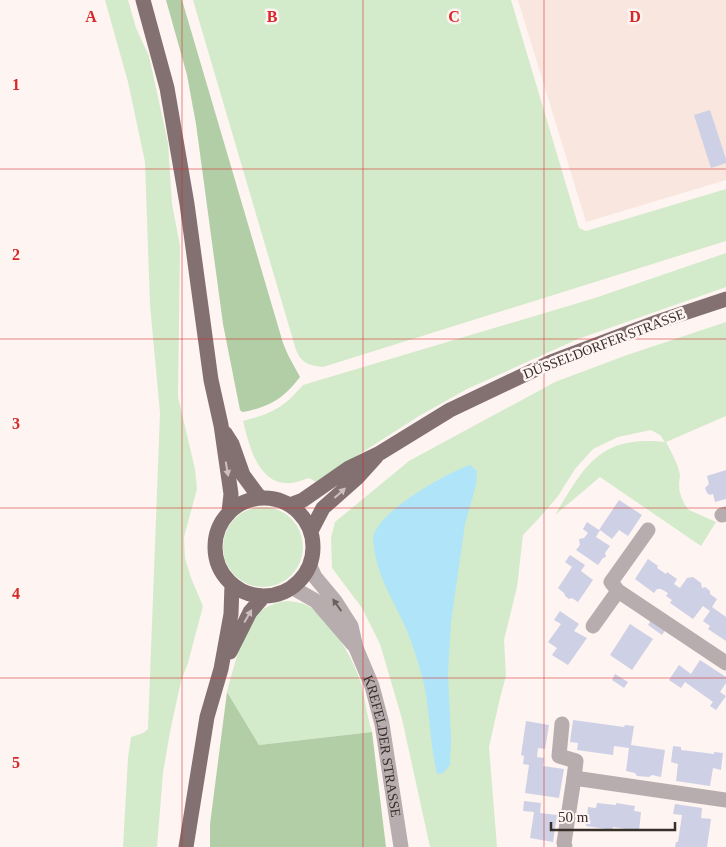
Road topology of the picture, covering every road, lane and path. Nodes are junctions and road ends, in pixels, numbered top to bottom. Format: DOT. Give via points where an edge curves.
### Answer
graph roads {
  1 [pos="143,0"];
  2 [pos="726,299"];
  3 [pos="221,425"];
  4 [pos="380,453"];
  5 [pos="260,498"];
  6 [pos="290,505"];
  7 [pos="229,512"];
  8 [pos="648,530"];
  9 [pos="311,531"];
  10 [pos="310,566"];
  11 [pos="232,586"];
  12 [pos="293,588"];
  13 [pos="618,591"];
  14 [pos="263,597"];
  15 [pos="593,626"];
  16 [pos="356,648"];
  17 [pos="726,663"];
  18 [pos="221,669"];
  19 [pos="562,724"];
  20 [pos="574,778"];
  21 [pos="726,800"];
  22 [pos="186,847"];
  23 [pos="401,847"];
  24 [pos="565,847"];
  1 -- 3 [label="main road" via="168,88 211,380"];
  2 -- 4 [label="main road, DÜSSELDORFER STRASSE" via="551,362 450,410"];
  3 -- 5 [label="main road" via="244,475"];
  3 -- 7 [label="main road, one-way" via="231,494"];
  4 -- 6 [label="main road, DÜSSELDORFER STRASSE" via="349,468 303,500"];
  9 -- 4 [label="main road, DÜSSELDORFER STRASSE, one-way" via="323,508 358,478"];
  5 -- 6 [label="main road"];
  5 -- 7 [label="main road" via="246,501"];
  6 -- 9 [label="main road"];
  7 -- 11 [label="main road" via="220,524 214,552 222,574"];
  8 -- 13 [label="street" via="611,582"];
  9 -- 10 [label="main road" via="313,554"];
  10 -- 12 [label="main road"];
  16 -- 10 [label="street, KREFELDER STRASSE, one-way" via="351,626"];
  11 -- 14 [label="main road"];
  11 -- 18 [label="main road" via="231,614"];
  12 -- 14 [label="main road" via="279,595"];
  12 -- 16 [label="street, KREFELDER STRASSE" via="316,602"];
  13 -- 15 [label="street"];
  13 -- 17 [label="street"];
  18 -- 14 [label="main road, one-way" via="250,612"];
  16 -- 23 [label="street, KREFELDER STRASSE" via="372,686 382,724"];
  18 -- 22 [label="main road" via="207,717"];
  19 -- 20 [label="street" via="560,756 576,761"];
  20 -- 21 [label="street"];
  20 -- 24 [label="street"];
}
